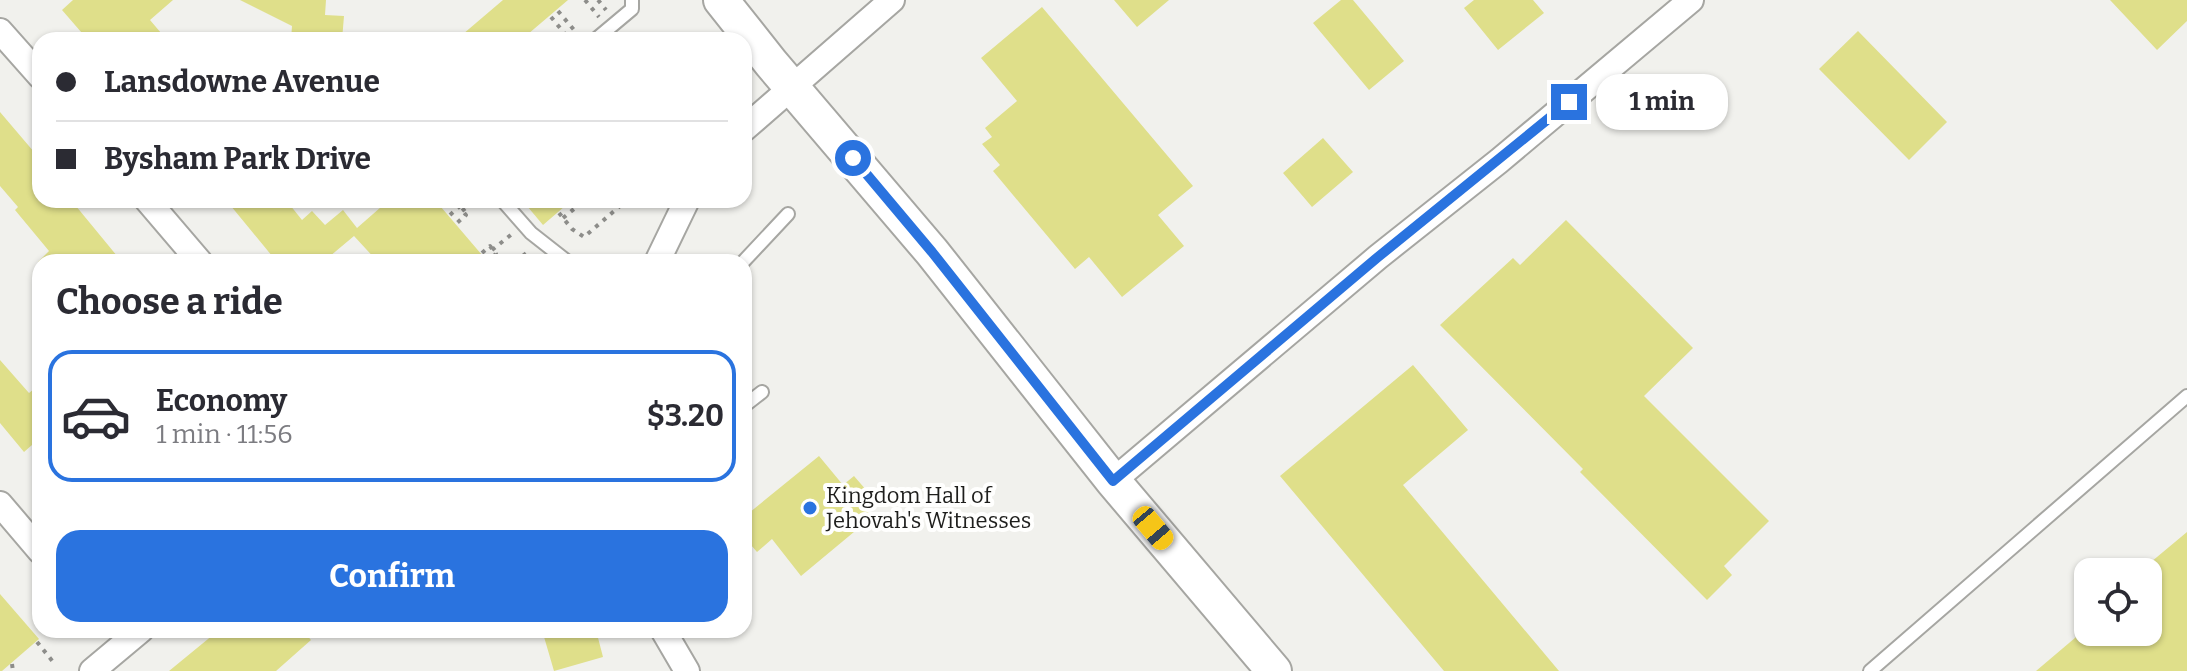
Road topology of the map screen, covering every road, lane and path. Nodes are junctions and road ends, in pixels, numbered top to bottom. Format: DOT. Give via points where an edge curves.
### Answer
graph roads {
  1 [pos="632,0"];
  2 [pos="721,0"];
  3 [pos="892,0"];
  4 [pos="1691,0"];
  5 [pos="558,11"];
  6 [pos="551,17"];
  7 [pos="0,31"];
  8 [pos="563,32"];
  9 [pos="575,32"];
  10 [pos="605,32"];
  11 [pos="747,32"];
  12 [pos="752,38"];
  13 [pos="32,67"];
  14 [pos="793,88"];
  15 [pos="752,122"];
  16 [pos="154,208"];
  17 [pos="458,208"];
  18 [pos="460,208"];
  19 [pos="466,208"];
  20 [pos="509,208"];
  21 [pos="570,208"];
  22 [pos="616,208"];
  23 [pos="683,208"];
  24 [pos="462,211"];
  25 [pos="788,214"];
  26 [pos="450,215"];
  27 [pos="457,223"];
  28 [pos="482,253"];
  29 [pos="193,254"];
  30 [pos="496,254"];
  31 [pos="558,254"];
  32 [pos="661,254"];
  33 [pos="750,254"];
  34 [pos="762,392"];
  35 [pos="2187,396"];
  36 [pos="752,400"];
  37 [pos="1113,481"];
  38 [pos="0,504"];
  39 [pos="32,542"];
  40 [pos="115,638"];
  41 [pos="668,638"];
  42 [pos="37,642"];
  43 [pos="54,663"];
  44 [pos="12,664"];
  45 [pos="13,671"];
  46 [pos="92,671"];
  47 [pos="687,671"];
  48 [pos="1274,671"];
  49 [pos="1870,671"];
  1 -- 10 [label="lane" via="632,9"];
  2 -- 11 [label="main road"];
  3 -- 14 [label="street"];
  4 -- 37 [label="street"];
  5 -- 9 [label="path"];
  6 -- 8 [label="path"];
  7 -- 13 [label="street"];
  12 -- 14 [label="main road"];
  14 -- 15 [label="street"];
  14 -- 37 [label="main road" via="932,252"];
  16 -- 29 [label="street"];
  17 -- 26 [label="path"];
  18 -- 24 [label="path"];
  19 -- 24 [label="path"];
  20 -- 31 [label="lane"];
  21 -- 22 [label="path" via="561,216 584,237"];
  23 -- 32 [label="street"];
  24 -- 27 [label="path" via="466,215"];
  25 -- 33 [label="lane"];
  28 -- 30 [label="path" via="490,246"];
  34 -- 36 [label="lane"];
  35 -- 49 [label="lane"];
  37 -- 48 [label="main road"];
  38 -- 39 [label="street"];
  40 -- 46 [label="street"];
  41 -- 47 [label="street"];
  42 -- 43 [label="path"];
  44 -- 45 [label="path"];
}
